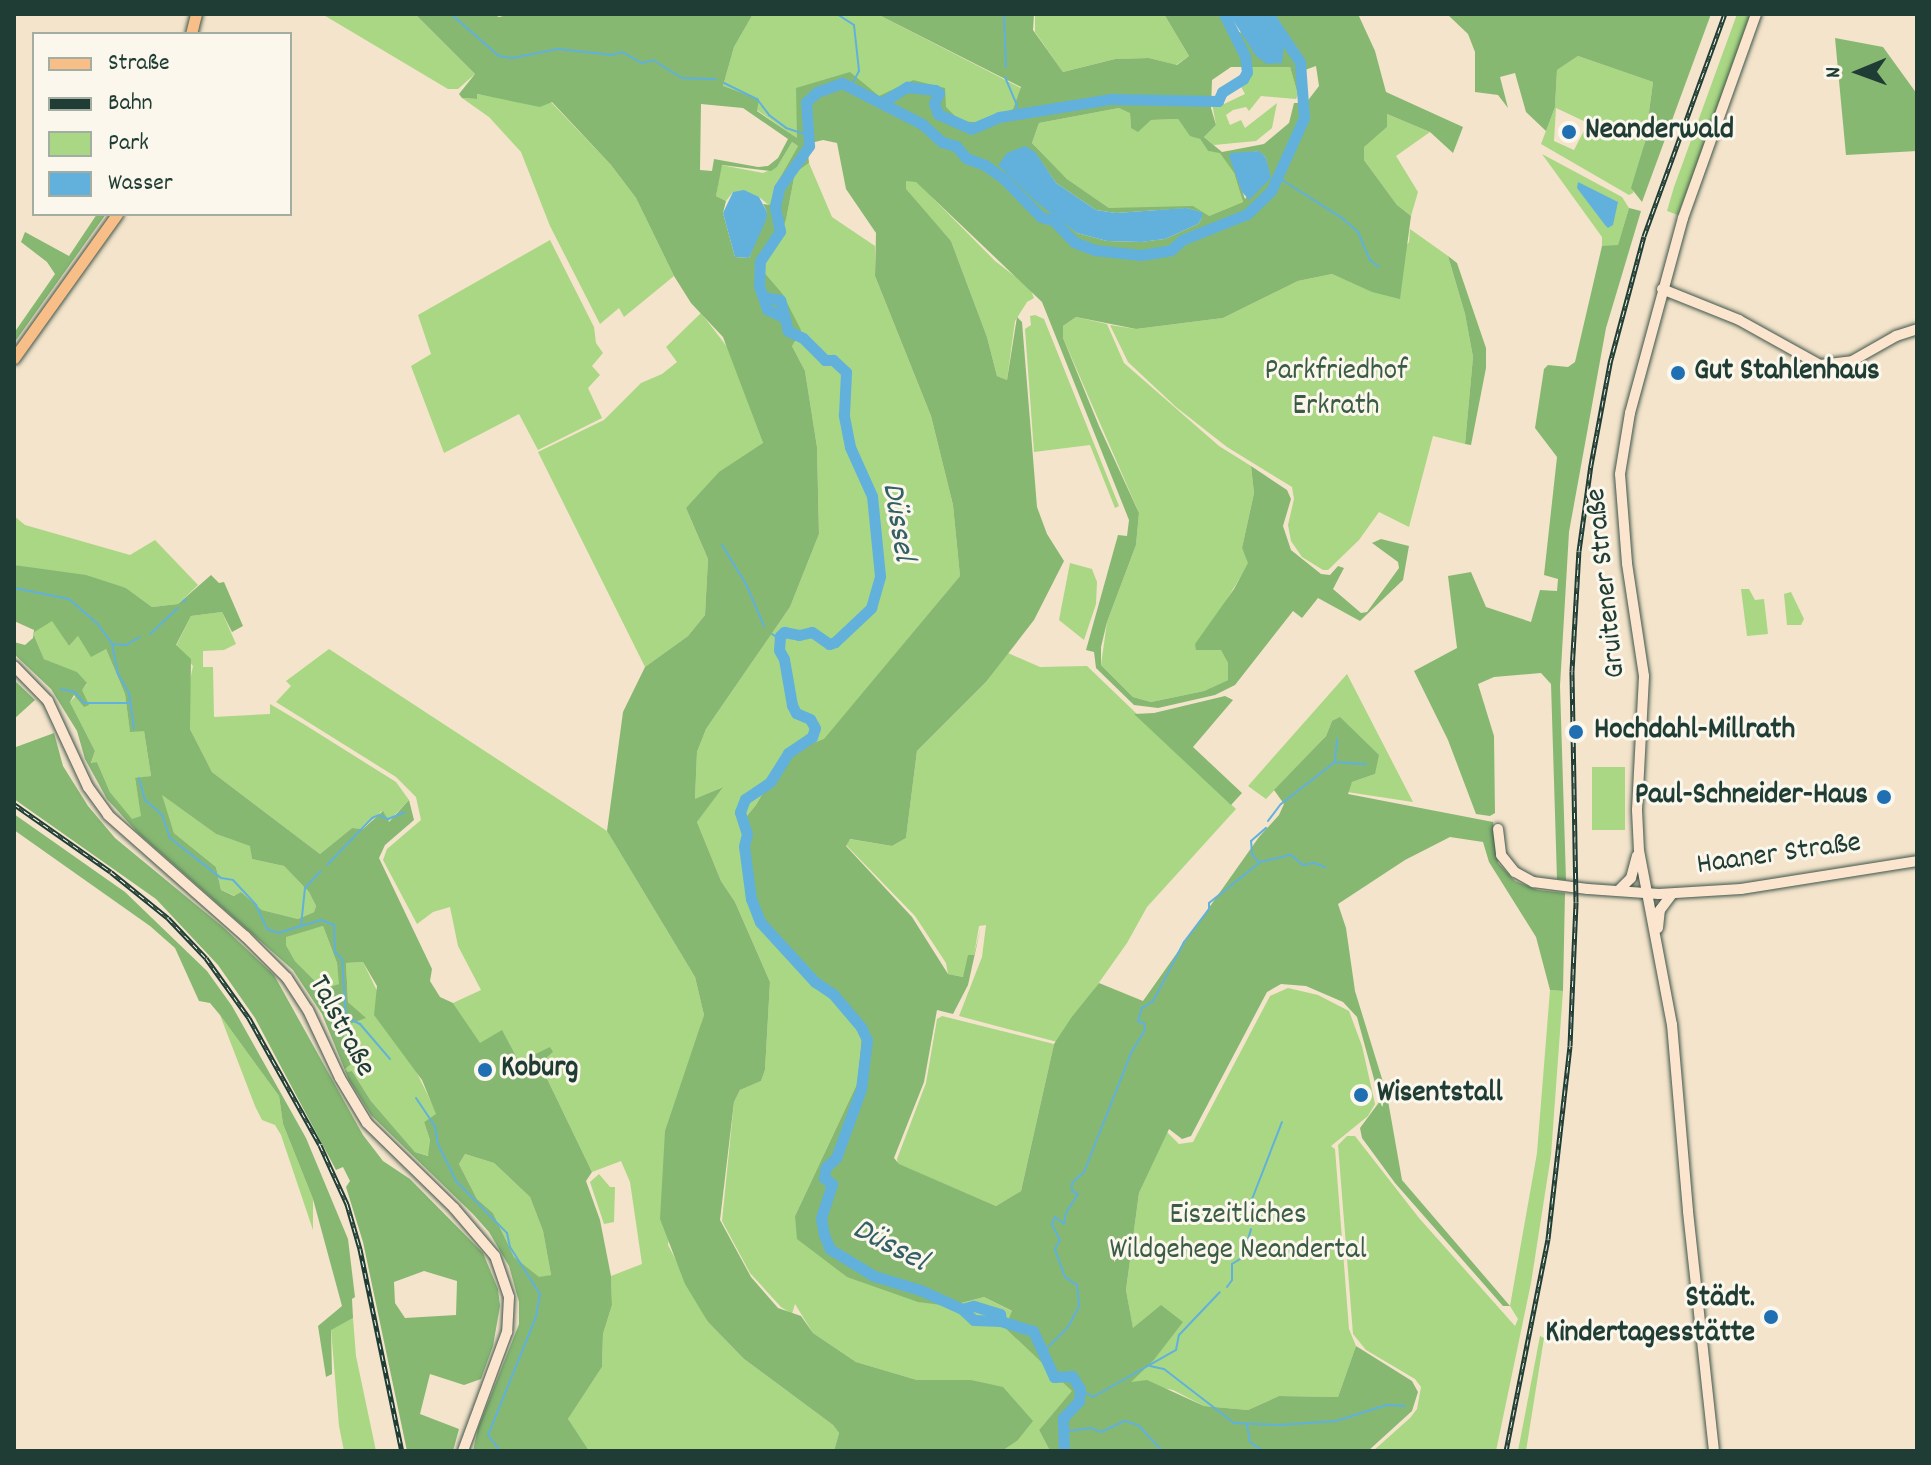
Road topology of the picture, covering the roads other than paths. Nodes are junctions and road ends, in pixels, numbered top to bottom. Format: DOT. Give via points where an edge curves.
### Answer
graph roads {
  1 [pos="1756,14"];
  2 [pos="116,216"];
  3 [pos="1662,289"];
  4 [pos="1917,329"];
  5 [pos="14,358"];
  6 [pos="14,666"];
  7 [pos="1498,829"];
  8 [pos="1639,851"];
  9 [pos="1917,861"];
  10 [pos="1618,891"];
  11 [pos="1647,892"];
  12 [pos="1672,894"];
  13 [pos="1657,933"];
  14 [pos="463,1451"];
  15 [pos="1714,1451"];
  1 -- 3 [label="main road, Gruitener Straße" via="1697,174"];
  2 -- 5 [label="main road"];
  3 -- 4 [label="main road" via="1739,320 1820,365 1852,361"];
  3 -- 8 [label="main road, Gruitener Straße" via="1620,474 1644,676"];
  6 -- 14 [label="main road, Talstraße" via="48,701 88,787 108,815 280,970 308,1010 367,1123 495,1256 509,1297 507,1332"];
  7 -- 10 [label="main road, Haaner Straße" via="1501,855 1524,878"];
  8 -- 10 [label="main road" via="1631,878"];
  8 -- 11 [label="main road, Gruitener Straße"];
  9 -- 12 [label="main road, Haaner Straße" via="1777,885"];
  10 -- 11 [label="main road, Haaner Straße"];
  11 -- 12 [label="main road, Haaner Straße"];
  11 -- 13 [label="main road, Gruitener Straße"];
  12 -- 13 [label="main road" via="1660,910"];
  13 -- 15 [label="main road, Gruitener Straße" via="1672,1025"];
}
